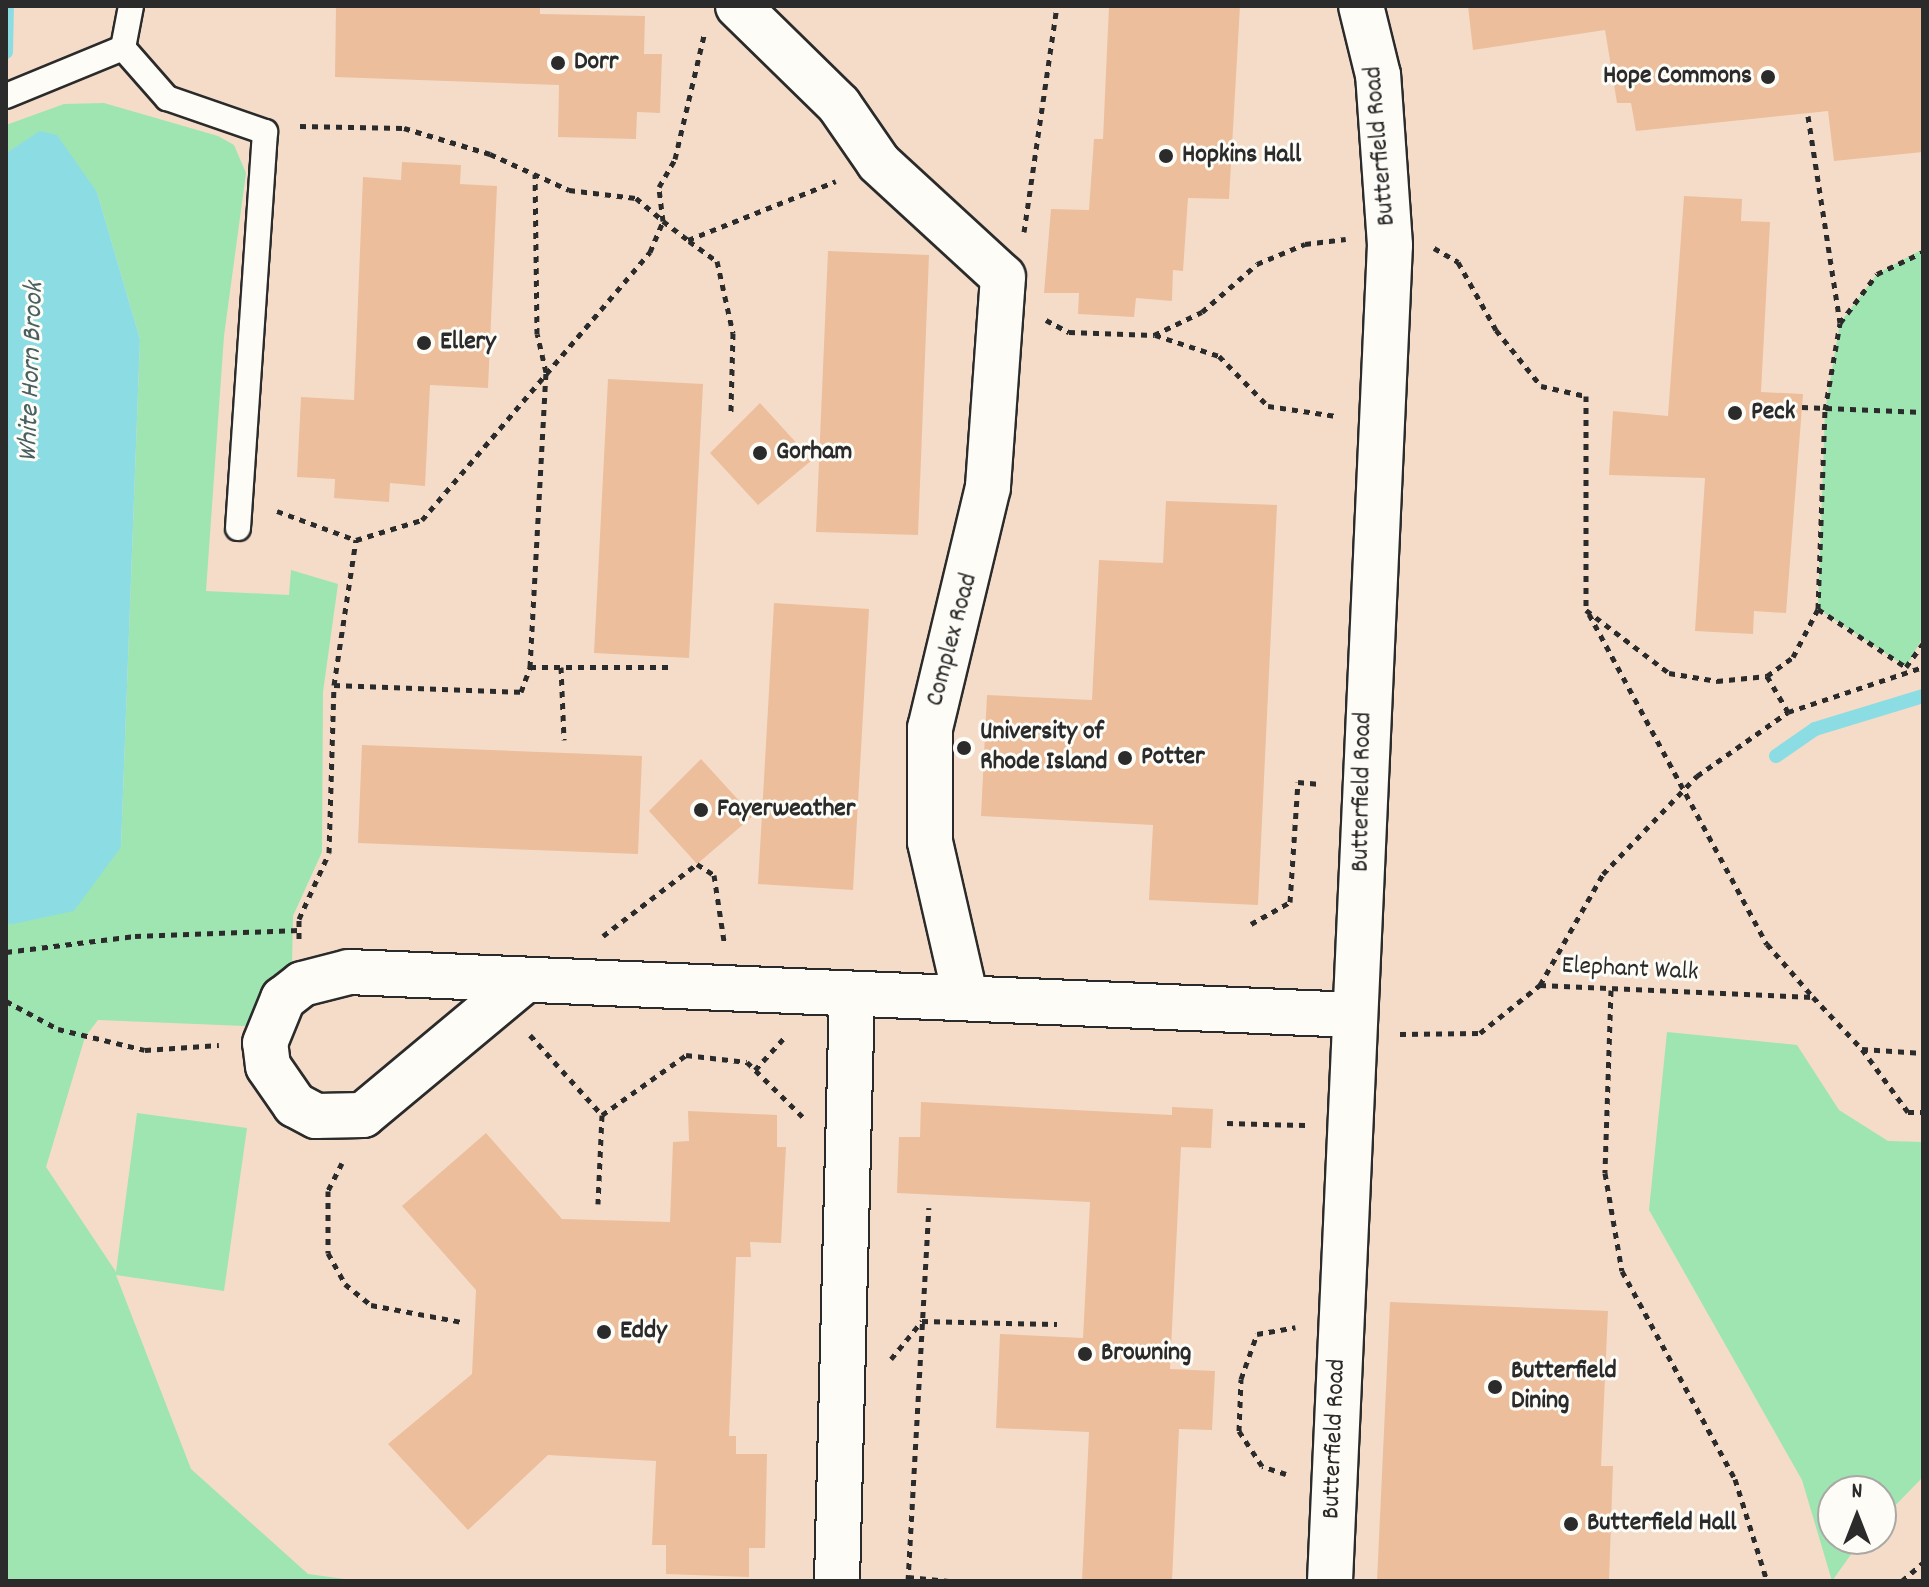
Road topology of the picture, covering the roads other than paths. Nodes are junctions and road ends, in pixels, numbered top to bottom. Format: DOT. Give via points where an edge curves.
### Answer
graph roads {
  1 [pos="131,6"];
  2 [pos="1361,6"];
  3 [pos="722,18"];
  4 [pos="123,48"];
  5 [pos="6,96"];
  6 [pos="238,528"];
  7 [pos="512,991"];
  8 [pos="852,994"];
  9 [pos="965,995"];
  10 [pos="1352,1015"];
  11 [pos="837,1581"];
  12 [pos="1330,1581"];
  1 -- 4 [label="lane"];
  2 -- 10 [label="street, Butterfield Road" via="1378,75 1390,245"];
  3 -- 9 [label="street, Complex Road" via="839,105 879,163 1003,277 988,487 930,728 930,842"];
  4 -- 5 [label="lane"];
  4 -- 6 [label="lane" via="167,98 265,132"];
  7 -- 7 [label="street" via="363,1115 316,1116 295,1105 273,1077 265,1043 283,999 302,984 349,972"];
  7 -- 8 [label="street" via="577,982"];
  8 -- 9 [label="street"];
  8 -- 11 [label="street"];
  9 -- 10 [label="street"];
  10 -- 12 [label="street, Butterfield Road"];
}
